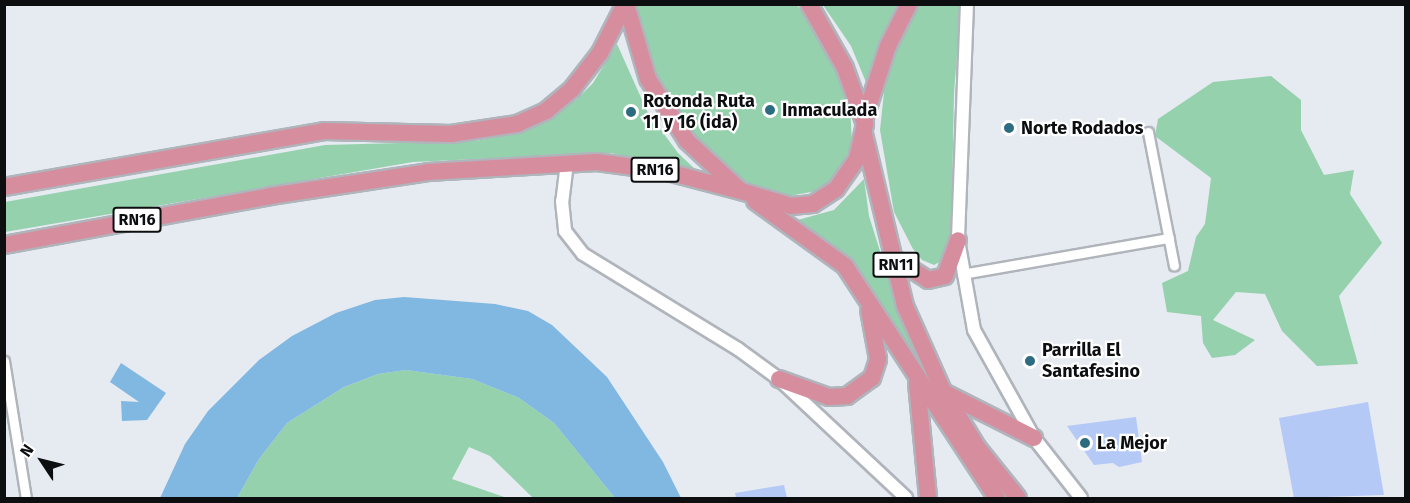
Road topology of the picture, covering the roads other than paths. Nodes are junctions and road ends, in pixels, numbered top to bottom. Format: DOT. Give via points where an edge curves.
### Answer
graph roads {
  1 [pos="625,4"];
  2 [pos="809,4"];
  3 [pos="909,4"];
  4 [pos="968,4"];
  5 [pos="864,125"];
  6 [pos="1148,132"];
  7 [pos="567,163"];
  8 [pos="4,187"];
  9 [pos="743,192"];
  10 [pos="1169,238"];
  11 [pos="958,240"];
  12 [pos="4,245"];
  13 [pos="895,259"];
  14 [pos="1174,266"];
  15 [pos="962,274"];
  16 [pos="859,288"];
  17 [pos="4,361"];
  18 [pos="779,379"];
  19 [pos="916,379"];
  20 [pos="943,391"];
  21 [pos="1034,438"];
  22 [pos="26,498"];
  23 [pos="906,498"];
  24 [pos="928,498"];
  25 [pos="997,498"];
  26 [pos="1018,498"];
  27 [pos="1081,498"];
  1 -- 8 [label="highway" via="600,53 572,89 546,111 517,124 451,134 324,131"];
  1 -- 9 [label="highway, RN11" via="644,70 668,117 687,141"];
  2 -- 5 [label="highway, RN11" via="845,68"];
  3 -- 5 [label="highway" via="888,46"];
  4 -- 11 [label="street"];
  5 -- 9 [label="highway, RN11" via="850,172 822,199 791,206"];
  5 -- 13 [label="highway, RN11"];
  6 -- 10 [label="street"];
  7 -- 9 [label="highway, RN16" via="638,167"];
  7 -- 12 [label="highway, RN16" via="428,172 270,196"];
  7 -- 18 [label="street" via="562,201 565,231 583,254 738,349"];
  9 -- 16 [label="highway, RN11" via="845,266"];
  10 -- 14 [label="street"];
  10 -- 15 [label="street"];
  11 -- 13 [label="highway" via="945,276 928,280"];
  11 -- 15 [label="street"];
  13 -- 20 [label="highway, RN11" via="906,306"];
  15 -- 21 [label="street" via="974,330"];
  16 -- 18 [label="highway" via="873,321 878,359 872,378 847,396 829,397"];
  16 -- 19 [label="highway, RN11"];
  17 -- 22 [label="street"];
  18 -- 23 [label="street"];
  19 -- 24 [label="highway"];
  19 -- 25 [label="highway, RN11"];
  20 -- 21 [label="highway"];
  20 -- 26 [label="highway, RN11" via="977,447"];
  21 -- 27 [label="street"];
}
